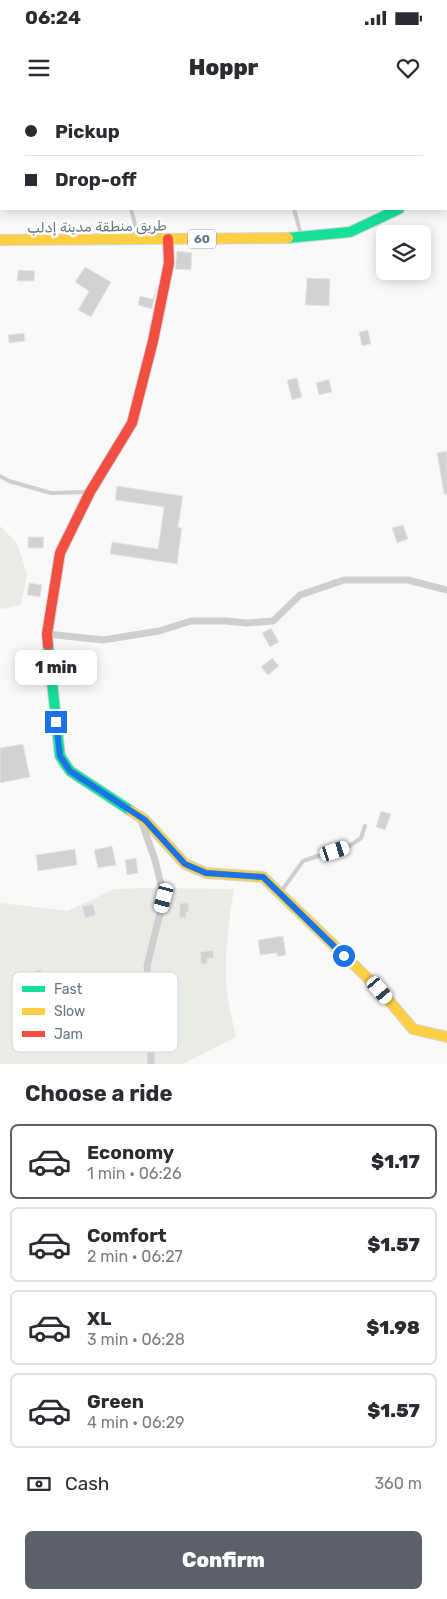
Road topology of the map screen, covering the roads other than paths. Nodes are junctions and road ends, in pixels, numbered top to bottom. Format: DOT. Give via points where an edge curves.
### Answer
graph roads {
  1 [pos="131,210"];
  2 [pos="294,210"];
  3 [pos="397,210"];
  4 [pos="302,237"];
  5 [pos="168,239"];
  6 [pos="0,240"];
  7 [pos="131,240"];
  8 [pos="0,476"];
  9 [pos="90,492"];
  10 [pos="447,590"];
  11 [pos="46,634"];
  12 [pos="140,817"];
  13 [pos="365,826"];
  14 [pos="280,893"];
  15 [pos="148,972"];
  16 [pos="447,1037"];
  1 -- 7 [label="lane" via="135,224"];
  2 -- 4 [label="lane"];
  3 -- 4 [label="street, طريق منطقة مدينة إدلب / 60" via="350,232"];
  4 -- 5 [label="street, طريق منطقة مدينة إدلب / 60"];
  5 -- 7 [label="street, طريق منطقة مدينة إدلب / 60"];
  5 -- 9 [label="street" via="169,263 132,423"];
  6 -- 7 [label="street, طريق منطقة مدينة إدلب / 60"];
  8 -- 9 [label="lane" via="50,493"];
  9 -- 11 [label="street" via="60,553"];
  10 -- 11 [label="street" via="408,580 344,580 300,595 273,621 190,621 159,631 103,640"];
  11 -- 12 [label="street" via="60,756 70,771"];
  12 -- 14 [label="street" via="185,864 206,873 263,877"];
  12 -- 15 [label="street" via="164,898"];
  13 -- 14 [label="lane" via="361,838 351,846 302,861"];
  14 -- 16 [label="street" via="380,990 413,1029"];
}
